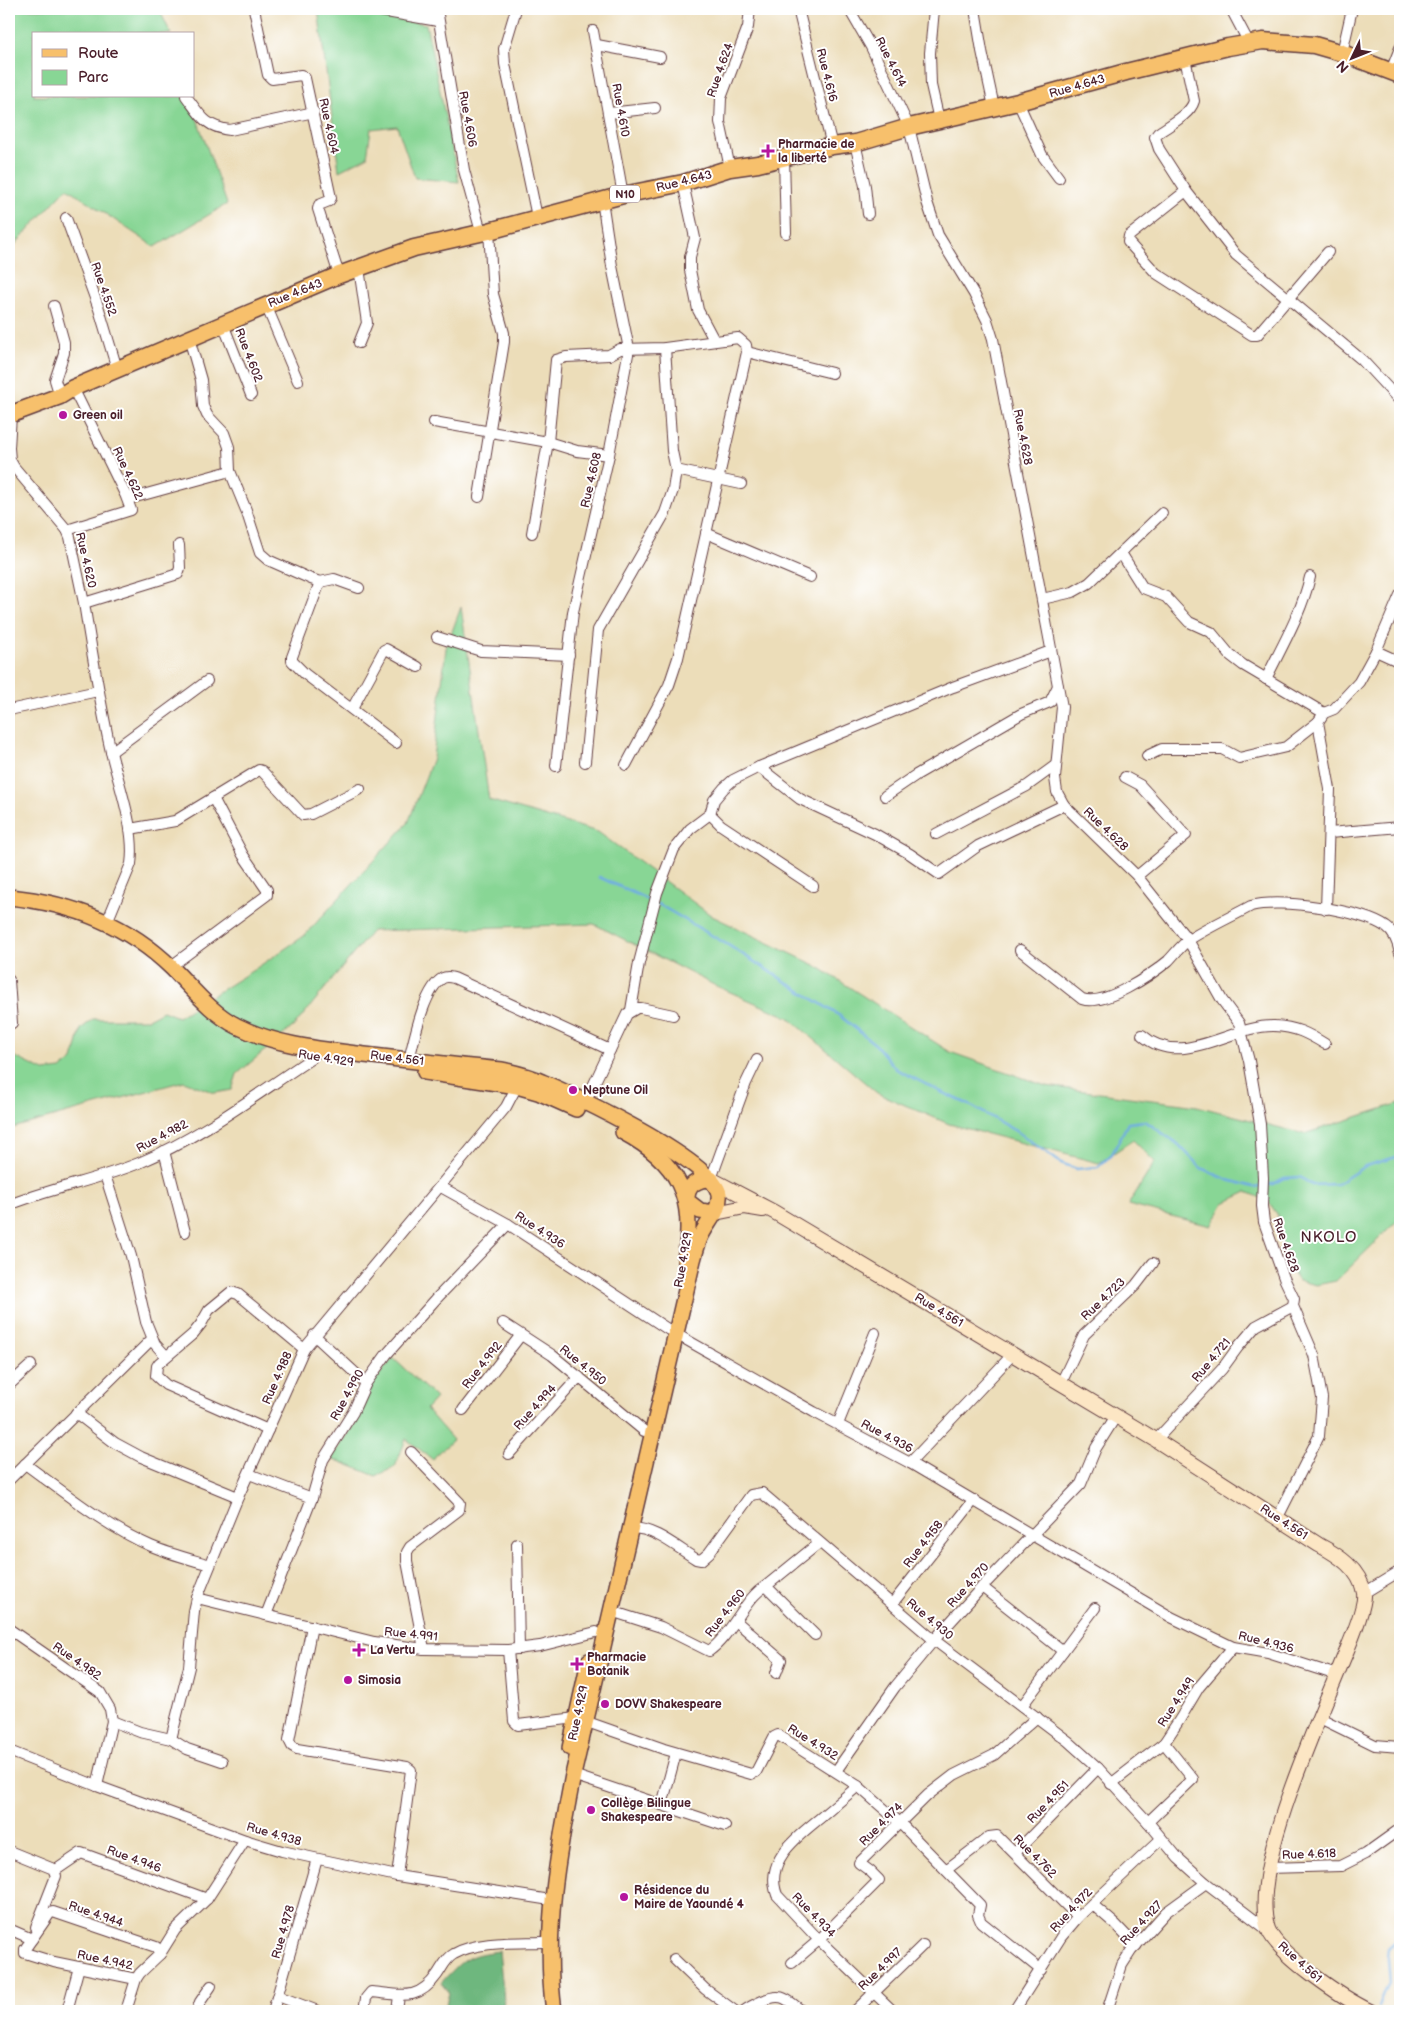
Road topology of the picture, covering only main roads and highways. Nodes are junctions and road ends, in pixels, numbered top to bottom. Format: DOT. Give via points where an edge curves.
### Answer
graph roads {
  1 [pos="1396,73"];
  2 [pos="10,415"];
  3 [pos="9,897"];
  4 [pos="9,906"];
  5 [pos="711,1179"];
  6 [pos="687,1201"];
  7 [pos="717,1206"];
  8 [pos="774,1212"];
  9 [pos="673,1332"];
  10 [pos="581,1720"];
  11 [pos="545,2011"];
  12 [pos="554,2011"];
  13 [pos="1370,2011"];
  1 -- 2 [label="highway, Rue 4.643 / N10" via="1307,44 1256,42 909,126 855,143 730,168 683,183 602,200 414,248 338,276"];
  3 -- 5 [label="main road, Rue 4.561" via="59,905 107,922 145,944 220,1015 255,1034 317,1050 502,1070 542,1082 659,1140"];
  4 -- 6 [label="main road, Rue 4.929" via="57,913 110,933 151,960 215,1022 272,1048 312,1058 517,1086 552,1098 639,1141 667,1166"];
  5 -- 6 [label="main road" via="695,1182 687,1192"];
  5 -- 7 [label="main road, Rue 4.561" via="717,1186"];
  5 -- 8 [label="main road, Rue 4.561"];
  6 -- 7 [label="main road" via="700,1211"];
  6 -- 9 [label="main road, Rue 4.929" via="688,1243"];
  7 -- 8 [label="main road, Rue 4.561"];
  7 -- 9 [label="main road, Rue 4.929" via="700,1238"];
  8 -- 13 [label="main road, Rue 4.561" via="1156,1440 1338,1555 1357,1576 1364,1593 1359,1615 1292,1789 1270,1856 1265,1910 1269,1931 1305,1970"];
  9 -- 10 [label="main road, Rue 4.929" via="631,1528"];
  9 -- 10 [label="main road, Rue 4.929" via="644,1431 596,1632"];
  10 -- 11 [label="main road, Rue 4.929" via="544,1899"];
  10 -- 12 [label="main road, Rue 4.929" via="550,1931"];
}
